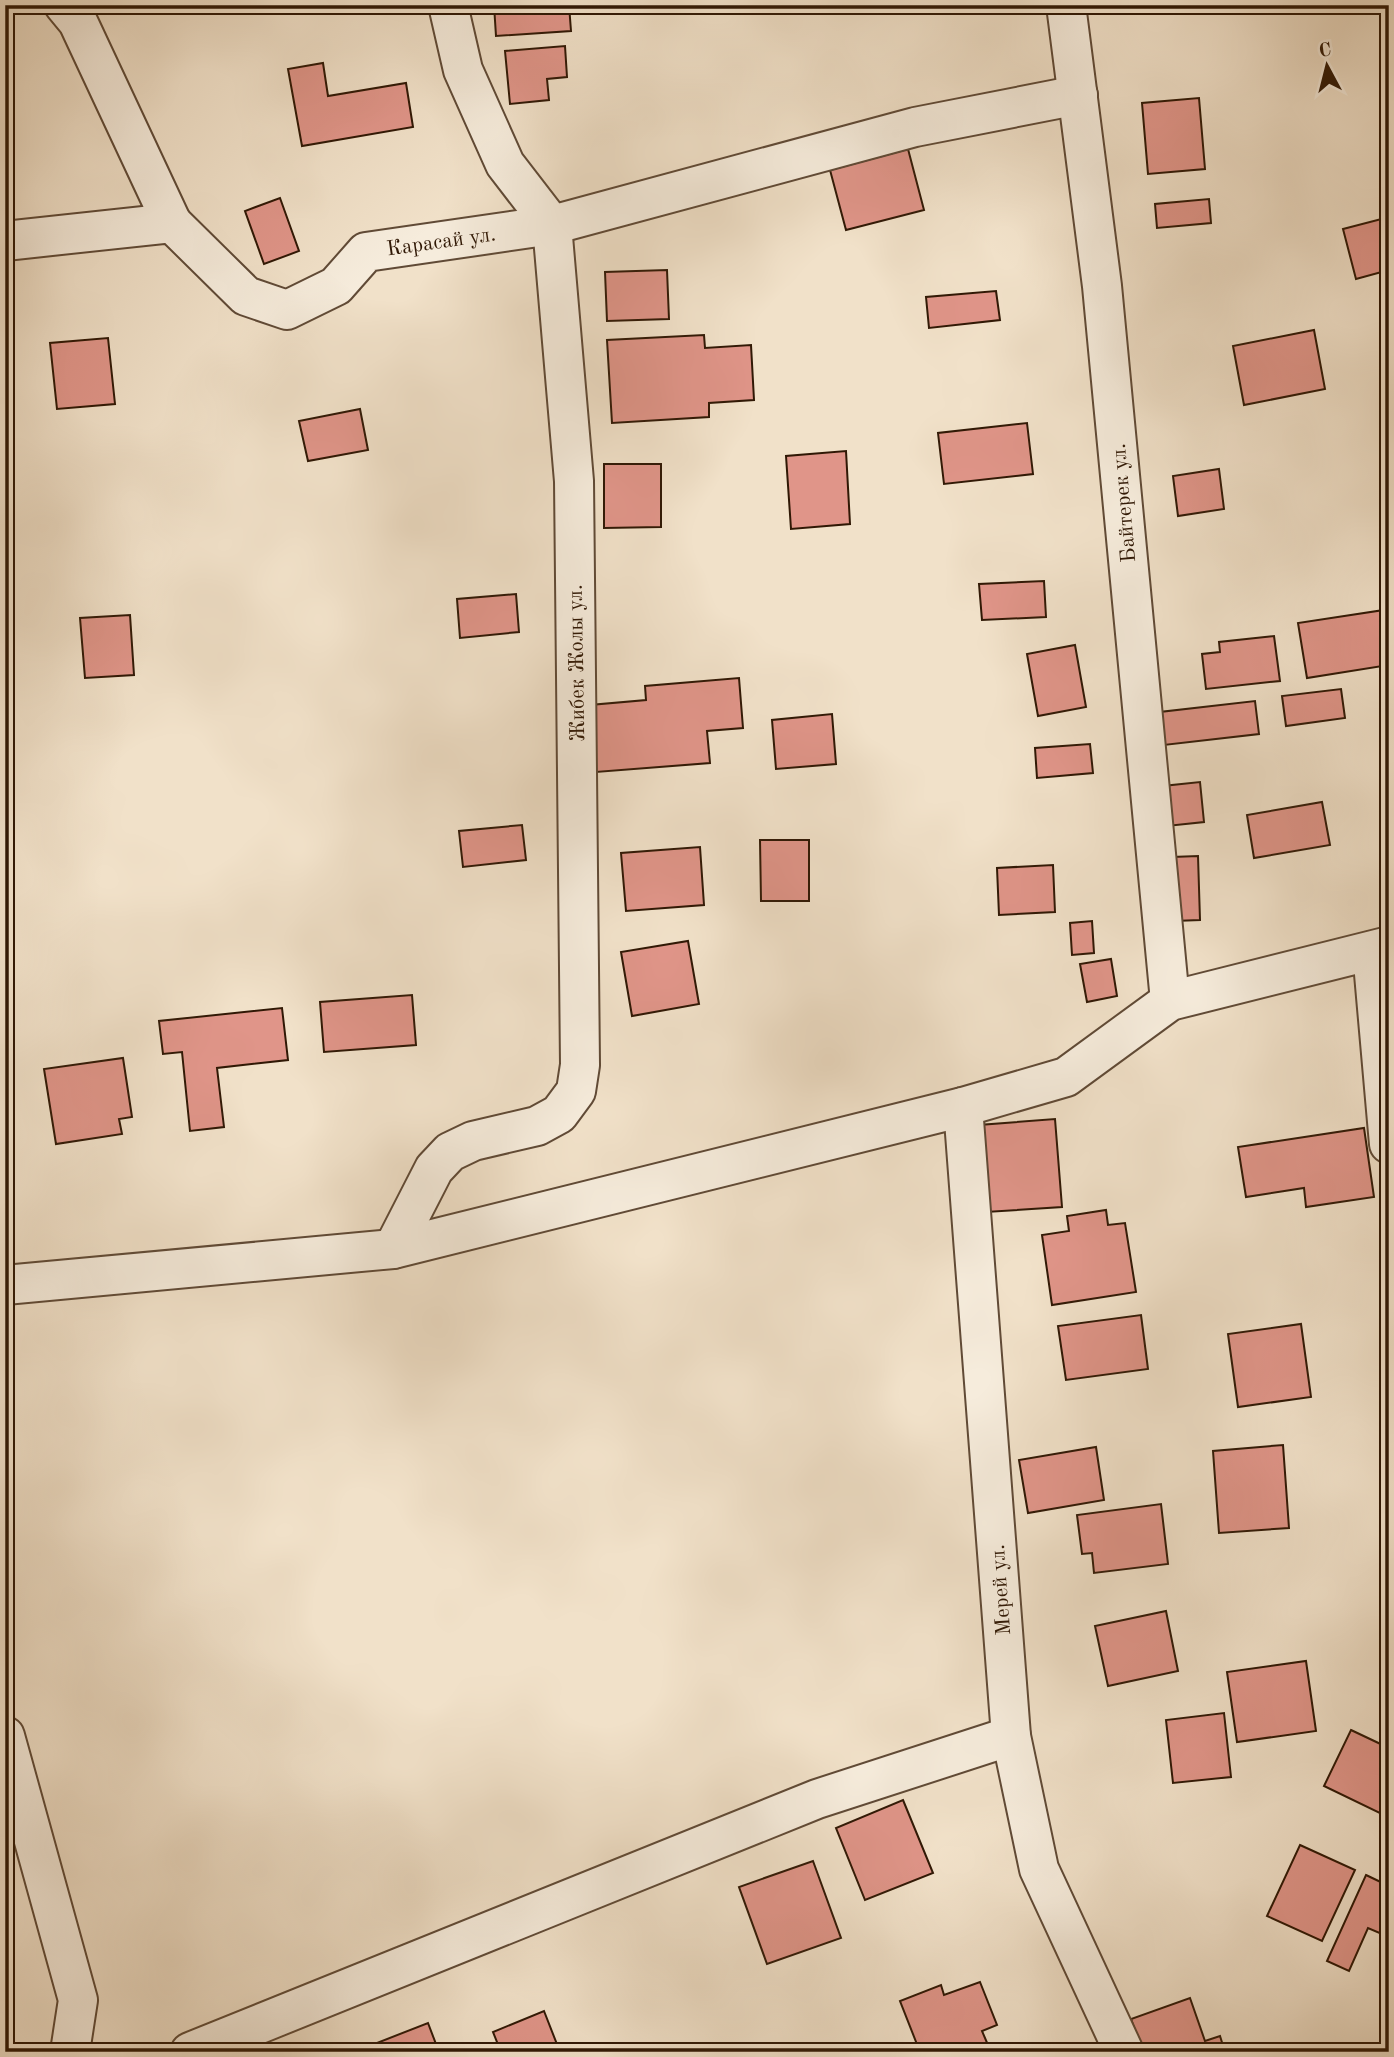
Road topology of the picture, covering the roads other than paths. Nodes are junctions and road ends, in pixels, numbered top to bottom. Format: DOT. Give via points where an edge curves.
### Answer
graph roads {
  1 [pos="64,5"];
  2 [pos="448,5"];
  3 [pos="1066,5"];
  4 [pos="1078,96"];
  5 [pos="172,223"];
  6 [pos="552,225"];
  7 [pos="5,241"];
  8 [pos="1381,948"];
  9 [pos="1170,1001"];
  10 [pos="963,1107"];
  11 [pos="1389,1144"];
  12 [pos="393,1249"];
  13 [pos="5,1285"];
  14 [pos="5,1736"];
  15 [pos="1011,1736"];
  16 [pos="12,1785"];
  17 [pos="70,2052"];
  18 [pos="190,2052"];
  19 [pos="1124,2052"];
  1 -- 5 [label="street" via="78,22"];
  2 -- 6 [label="street" via="463,70 505,164"];
  3 -- 4 [label="street, Байтерек ул."];
  4 -- 6 [label="street, Карасай ул." via="915,127"];
  4 -- 9 [label="street, Байтерек ул." via="1102,286"];
  5 -- 6 [label="street, Карасай ул." via="246,296 287,310 336,286 366,252"];
  5 -- 7 [label="street"];
  6 -- 12 [label="street, Жибек Жолы ул." via="573,481 580,1065 576,1091 559,1114 537,1126 473,1141 450,1152 433,1169"];
  8 -- 9 [label="street"];
  8 -- 11 [label="street"];
  9 -- 10 [label="street" via="1066,1077"];
  10 -- 12 [label="street"];
  10 -- 15 [label="street, Мерей ул."];
  12 -- 13 [label="street"];
  14 -- 16 [label="street"];
  15 -- 18 [label="street" via="817,1799"];
  15 -- 19 [label="street, Мерей ул." via="1038,1869"];
  16 -- 17 [label="street" via="78,2000"];
}
